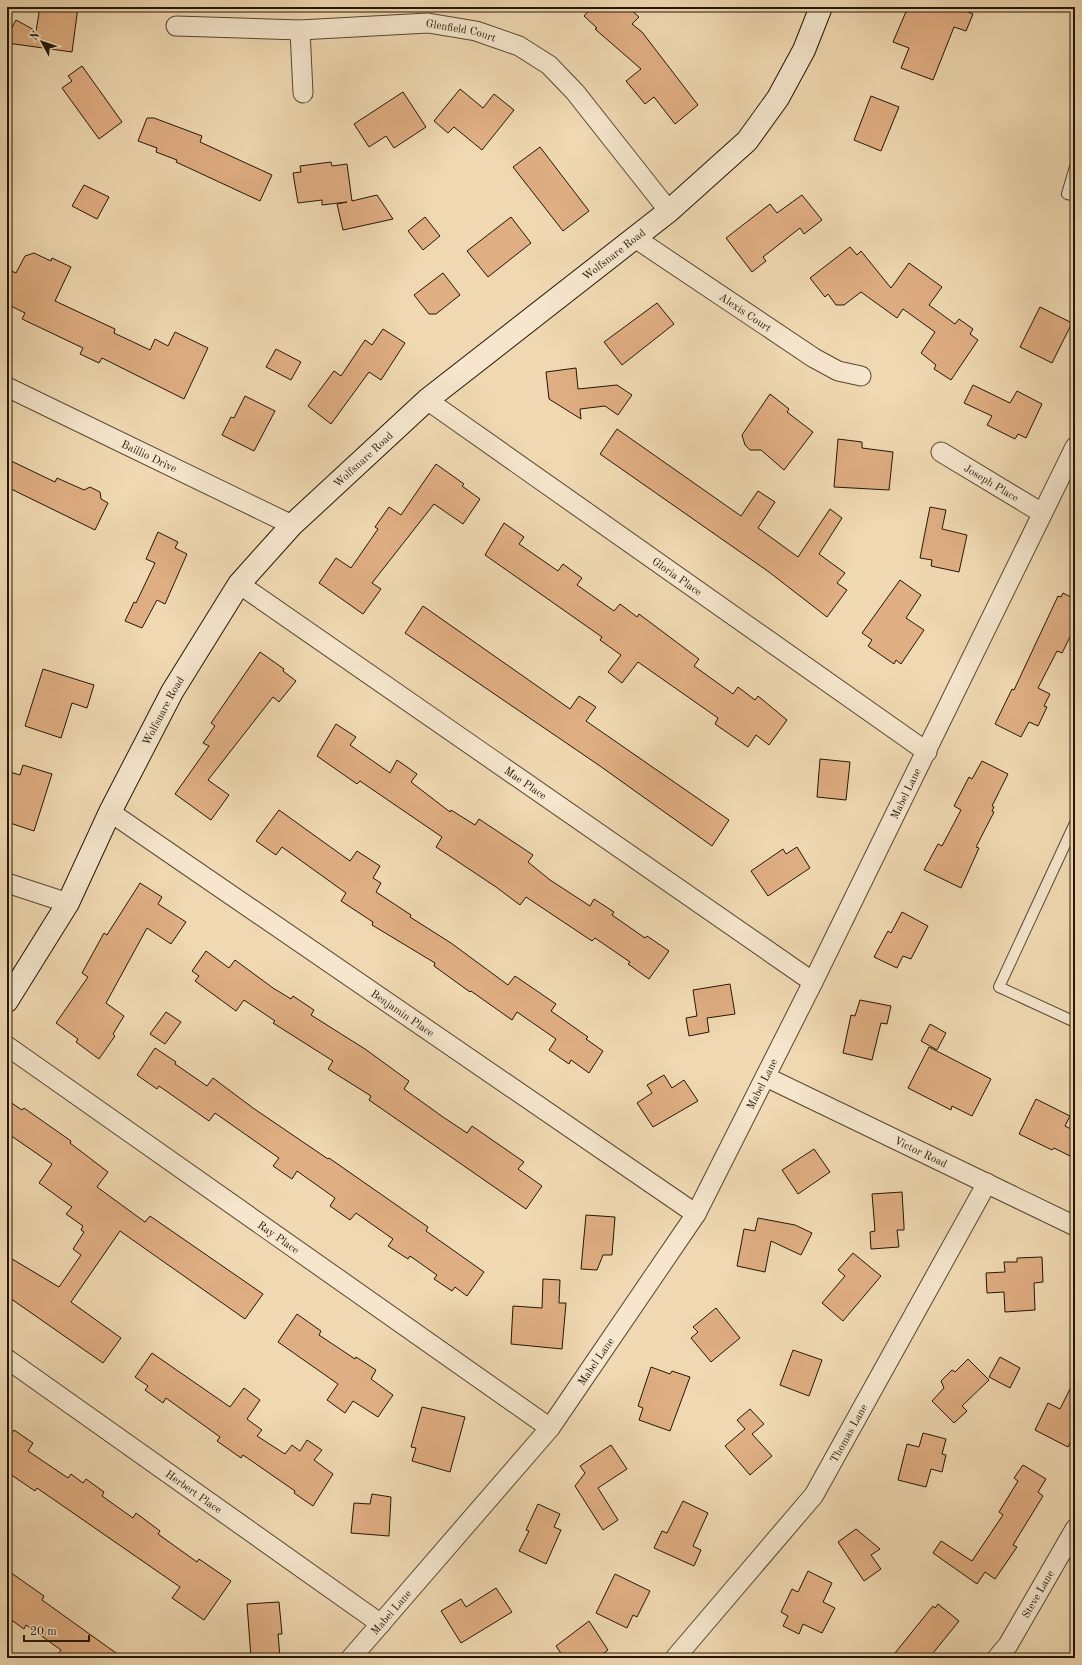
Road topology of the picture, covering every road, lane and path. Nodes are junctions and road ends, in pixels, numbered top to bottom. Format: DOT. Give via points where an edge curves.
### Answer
graph roads {
  1 [pos="821,7"];
  2 [pos="176,26"];
  3 [pos="300,30"];
  4 [pos="303,93"];
  5 [pos="1075,167"];
  6 [pos="1075,196"];
  7 [pos="669,211"];
  8 [pos="635,238"];
  9 [pos="861,376"];
  10 [pos="7,387"];
  11 [pos="427,400"];
  12 [pos="1075,447"];
  13 [pos="941,452"];
  14 [pos="1042,513"];
  15 [pos="292,525"];
  16 [pos="239,584"];
  17 [pos="927,752"];
  18 [pos="110,812"];
  19 [pos="1075,823"];
  20 [pos="7,883"];
  21 [pos="68,904"];
  22 [pos="813,982"];
  23 [pos="7,1001"];
  24 [pos="1075,1022"];
  25 [pos="7,1046"];
  26 [pos="766,1077"];
  27 [pos="987,1183"];
  28 [pos="696,1214"];
  29 [pos="1075,1226"];
  30 [pos="7,1359"];
  31 [pos="550,1428"];
  32 [pos="1075,1529"];
  33 [pos="381,1624"];
  34 [pos="351,1658"];
  35 [pos="675,1658"];
  36 [pos="997,1658"];
  1 -- 7 [label="street, Wolfsnare Road" via="804,50 778,98 747,141"];
  2 -- 3 [label="street, Glenfield Court"];
  3 -- 4 [label="street"];
  3 -- 7 [label="street, Glenfield Court" via="428,23 476,31 519,46 549,65 575,92"];
  5 -- 6 [label="lane" via="1067,194"];
  7 -- 8 [label="street, Wolfsnare Road"];
  8 -- 9 [label="street, Alexis Court" via="814,358 838,371"];
  8 -- 11 [label="street, Wolfsnare Road"];
  10 -- 15 [label="street, Baillio Drive"];
  11 -- 15 [label="street, Wolfsnare Road"];
  11 -- 17 [label="street, Gloria Place"];
  12 -- 14 [label="street, Mabel Lane"];
  13 -- 14 [label="street, Joseph Place"];
  14 -- 17 [label="street, Mabel Lane"];
  15 -- 16 [label="street, Wolfsnare Road"];
  16 -- 18 [label="street, Wolfsnare Road" via="172,692"];
  16 -- 22 [label="street, Mae Place"];
  17 -- 22 [label="street, Mabel Lane"];
  18 -- 21 [label="street, Wolfsnare Road"];
  18 -- 28 [label="street, Benjamin Place"];
  19 -- 24 [label="lane" via="999,988"];
  20 -- 21 [label="street"];
  21 -- 23 [label="street, Wolfsnare Road"];
  22 -- 26 [label="street, Mabel Lane"];
  25 -- 31 [label="street, Ray Place"];
  26 -- 27 [label="street, Victor Road"];
  26 -- 28 [label="street, Mabel Lane"];
  27 -- 29 [label="street, Victor Road"];
  27 -- 35 [label="street, Thomas Lane" via="814,1495"];
  28 -- 31 [label="street, Mabel Lane"];
  30 -- 33 [label="street, Herbert Place"];
  31 -- 33 [label="street, Mabel Lane"];
  32 -- 36 [label="street, Steve Lane" via="1008,1645"];
  33 -- 34 [label="street, Mabel Lane"];
}
